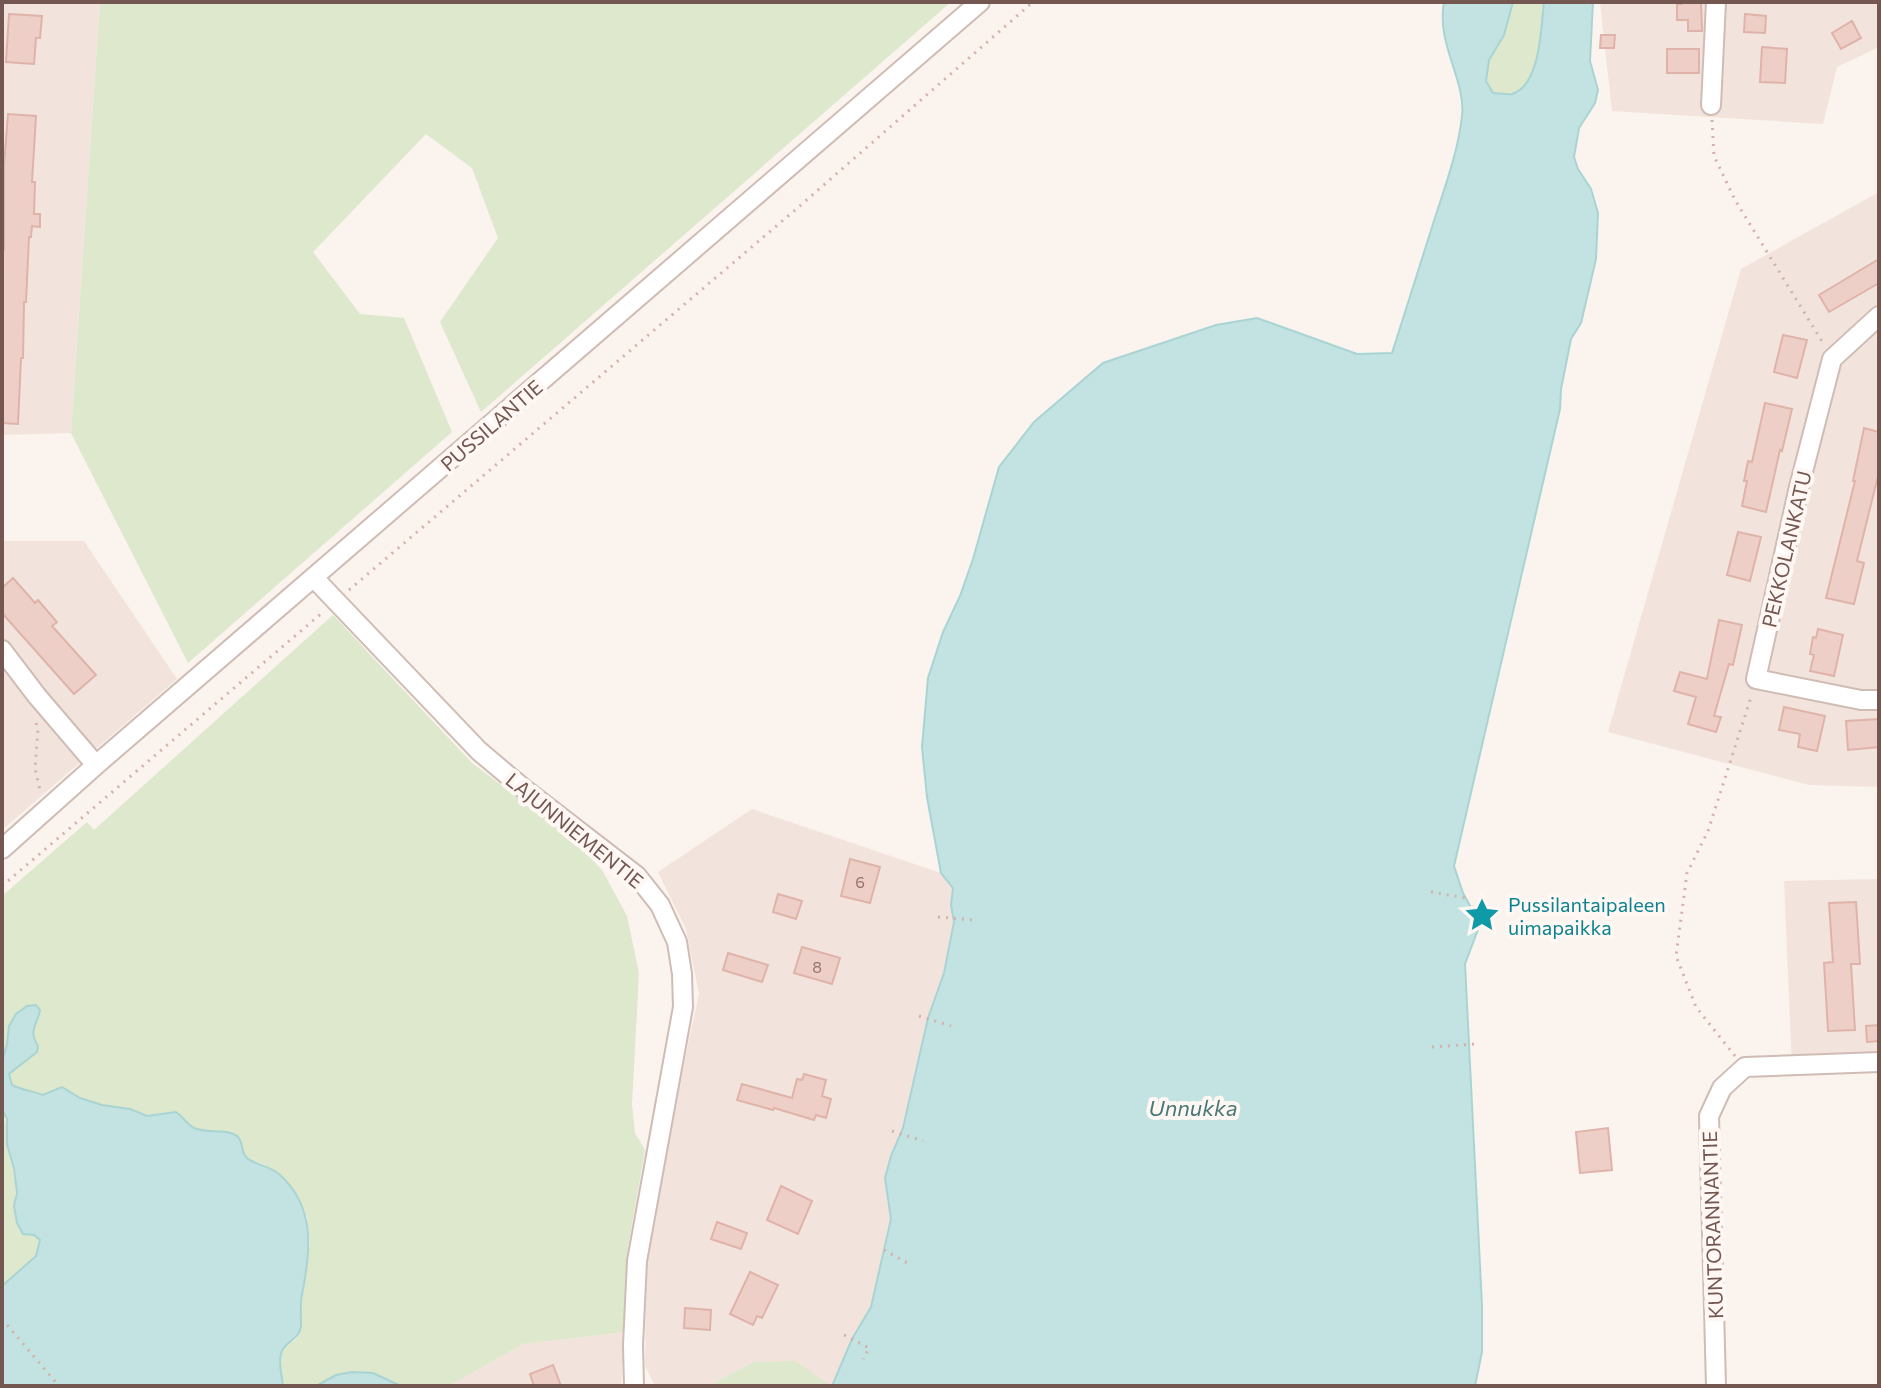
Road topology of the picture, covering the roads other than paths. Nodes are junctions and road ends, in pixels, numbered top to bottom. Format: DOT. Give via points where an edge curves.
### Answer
graph roads {
  1 [pos="980,2"];
  2 [pos="1716,2"];
  3 [pos="1711,105"];
  4 [pos="1879,316"];
  5 [pos="314,578"];
  6 [pos="2,650"];
  7 [pos="1879,700"];
  8 [pos="96,765"];
  9 [pos="2,849"];
  10 [pos="1879,1062"];
  11 [pos="634,1386"];
  12 [pos="1716,1386"];
  1 -- 5 [label="street, PUSSILANTIE"];
  2 -- 3 [label="street"];
  4 -- 7 [label="street, PEKKOLANKATU" via="1832,359 1756,679"];
  5 -- 8 [label="street, PUSSILANTIE"];
  5 -- 11 [label="street, LAJUNNIEMENTIE" via="479,751 637,876 660,905 677,942 683,1007 637,1261"];
  6 -- 8 [label="street"];
  8 -- 9 [label="street, PUSSILANTIE"];
  10 -- 12 [label="street, KUNTORANNANTIE" via="1745,1067 1722,1088 1709,1116"];
}
